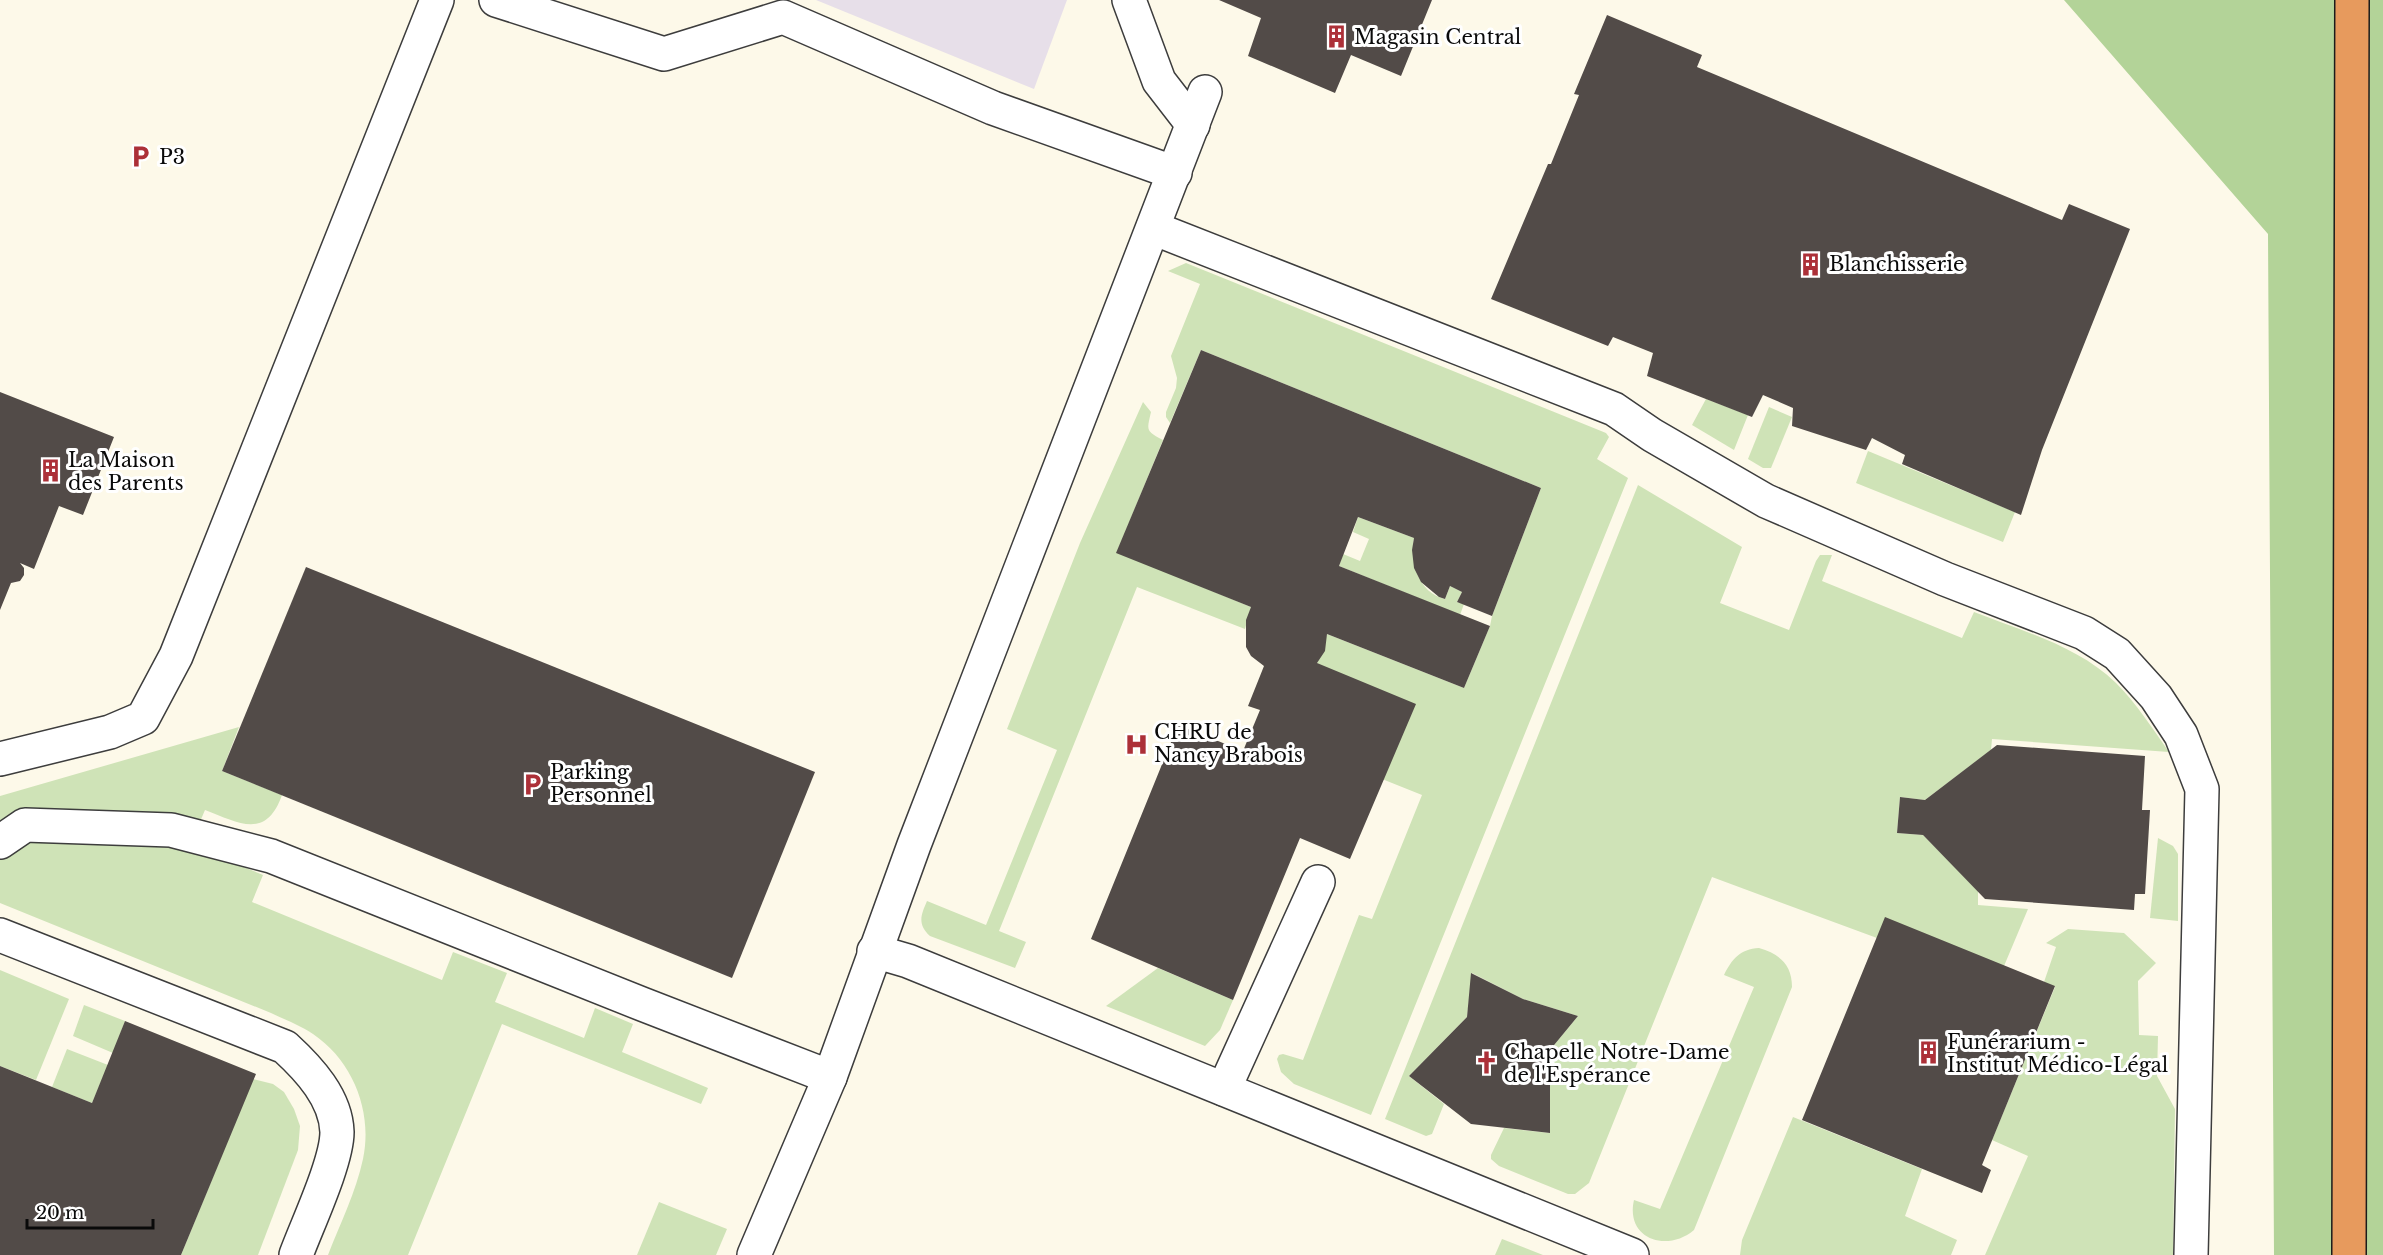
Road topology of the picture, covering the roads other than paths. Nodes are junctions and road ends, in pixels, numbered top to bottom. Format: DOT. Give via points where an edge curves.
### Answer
graph roads {
  1 [pos="437,0"];
  2 [pos="496,0"];
  3 [pos="1129,0"];
  4 [pos="2352,0"];
  5 [pos="1205,92"];
  6 [pos="1193,124"];
  7 [pos="1175,173"];
  8 [pos="1153,228"];
  9 [pos="0,759"];
  10 [pos="0,842"];
  11 [pos="1318,882"];
  12 [pos="0,935"];
  13 [pos="874,951"];
  14 [pos="830,1077"];
  15 [pos="1224,1089"];
  16 [pos="296,1255"];
  17 [pos="754,1255"];
  18 [pos="1632,1255"];
  19 [pos="2191,1255"];
  20 [pos="2349,1255"];
  1 -- 9 [label="lane" via="176,656 143,718 110,732"];
  2 -- 7 [label="lane" via="664,54 783,17 993,108"];
  3 -- 6 [label="lane" via="1159,81"];
  4 -- 20 [label="highway"];
  5 -- 6 [label="lane"];
  6 -- 7 [label="lane"];
  7 -- 8 [label="lane"];
  8 -- 13 [label="lane"];
  8 -- 19 [label="lane" via="1614,409 1766,501 1944,579 2084,633 2117,654 2156,697 2181,735 2202,789"];
  10 -- 14 [label="lane" via="25,825 171,830 271,856"];
  11 -- 15 [label="lane"];
  12 -- 16 [label="lane" via="285,1047 307,1067 333,1112 336,1150"];
  13 -- 14 [label="lane"];
  13 -- 15 [label="lane" via="908,961"];
  14 -- 17 [label="lane"];
  15 -- 18 [label="lane"];
}
